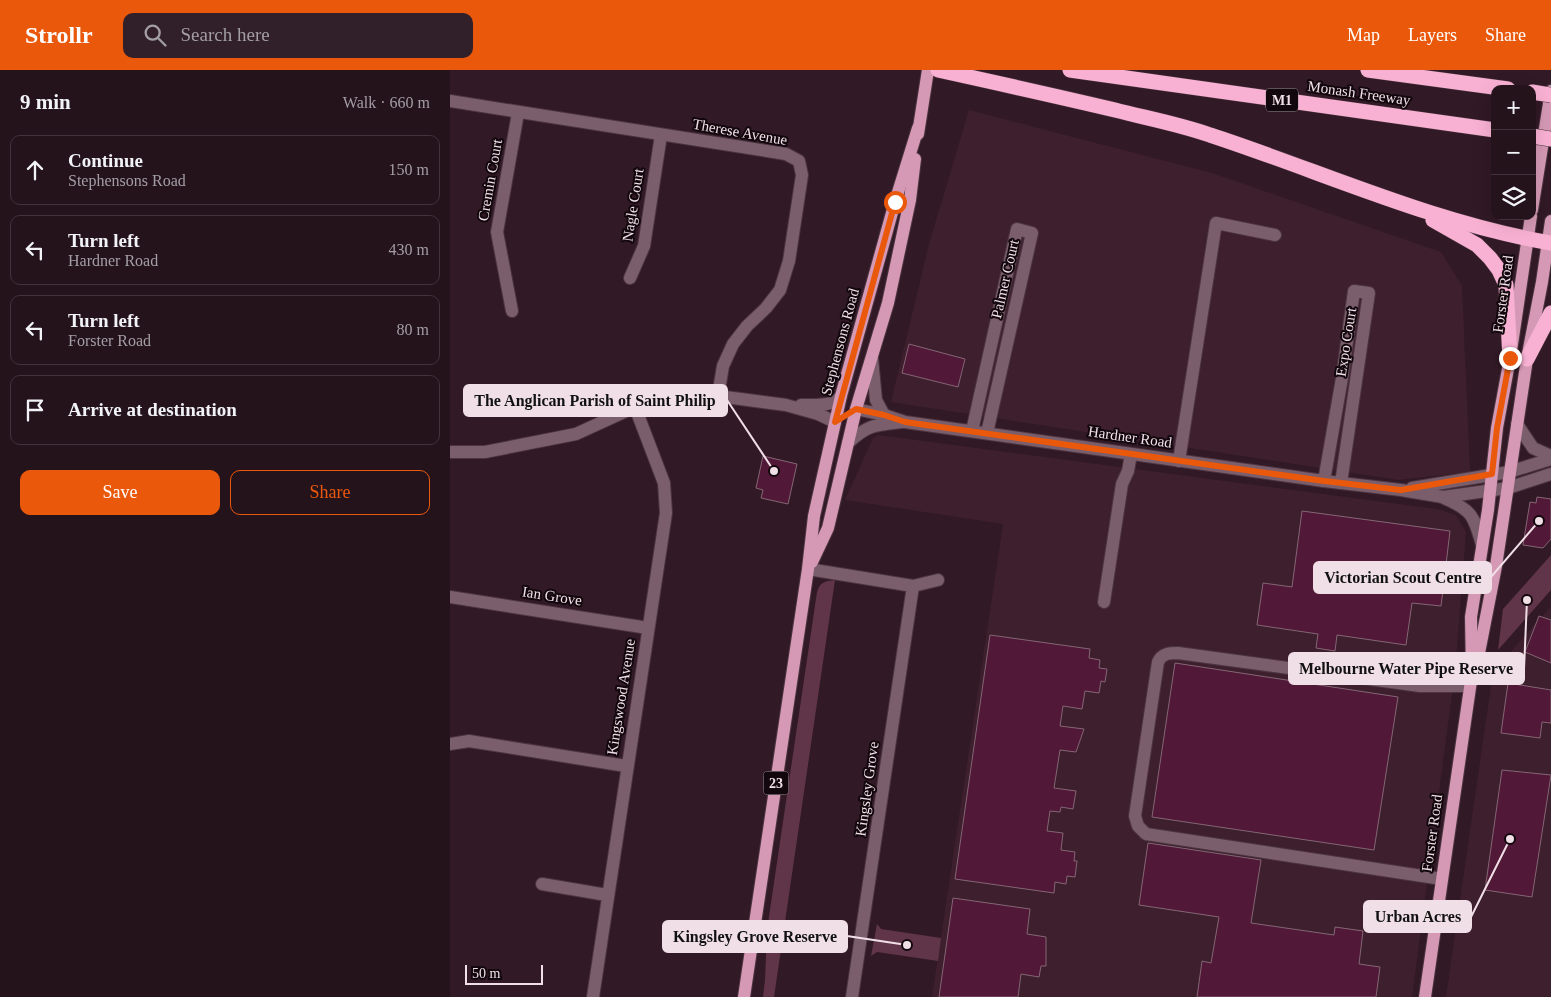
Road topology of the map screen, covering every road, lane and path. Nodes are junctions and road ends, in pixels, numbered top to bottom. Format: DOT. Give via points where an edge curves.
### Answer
graph roads {
  1 [pos="928,70"];
  2 [pos="938,70"];
  3 [pos="1070,70"];
  4 [pos="1368,70"];
  5 [pos="1491,87"];
  6 [pos="1551,91"];
  7 [pos="1536,93"];
  8 [pos="1551,95"];
  9 [pos="450,101"];
  10 [pos="518,113"];
  11 [pos="918,128"];
  12 [pos="1491,129"];
  13 [pos="660,135"];
  14 [pos="1536,136"];
  15 [pos="1551,138"];
  16 [pos="1536,185"];
  17 [pos="1389,199"];
  18 [pos="1530,220"];
  19 [pos="1551,221"];
  20 [pos="1275,235"];
  21 [pos="1528,239"];
  22 [pos="1549,243"];
  23 [pos="630,278"];
  24 [pos="998,309"];
  25 [pos="512,311"];
  26 [pos="1013,313"];
  27 [pos="1551,313"];
  28 [pos="872,358"];
  29 [pos="1510,358"];
  30 [pos="1527,359"];
  31 [pos="1342,378"];
  32 [pos="1356,381"];
  33 [pos="718,396"];
  34 [pos="841,396"];
  35 [pos="786,406"];
  36 [pos="635,407"];
  37 [pos="856,409"];
  38 [pos="884,415"];
  39 [pos="835,422"];
  40 [pos="905,422"];
  41 [pos="1517,424"];
  42 [pos="972,431"];
  43 [pos="987,434"];
  44 [pos="848,443"];
  45 [pos="450,452"];
  46 [pos="1131,454"];
  47 [pos="1551,458"];
  48 [pos="1178,461"];
  49 [pos="1509,472"];
  50 [pos="1492,474"];
  51 [pos="1551,474"];
  52 [pos="1324,481"];
  53 [pos="1341,483"];
  54 [pos="1508,488"];
  55 [pos="1401,490"];
  56 [pos="1490,491"];
  57 [pos="1443,497"];
  58 [pos="1482,545"];
  59 [pos="808,569"];
  60 [pos="938,580"];
  61 [pos="913,586"];
  62 [pos="450,596"];
  63 [pos="1104,602"];
  64 [pos="648,628"];
  65 [pos="1471,680"];
  66 [pos="450,744"];
  67 [pos="626,766"];
  68 [pos="1442,879"];
  69 [pos="542,884"];
  70 [pos="607,895"];
  71 [pos="593,997"];
  72 [pos="744,997"];
  73 [pos="852,997"];
  74 [pos="1425,997"];
  1 -- 11 [label="main road, Stephensons Road / 23"];
  2 -- 17 [label="highway" via="1208,134"];
  3 -- 12 [label="highway, Monash Freeway / M1"];
  4 -- 5 [label="highway, Monash Freeway"];
  6 -- 16 [label="main road"];
  7 -- 8 [label="highway, bridge"];
  9 -- 10 [label="street, Therese Avenue"];
  10 -- 13 [label="street, Therese Avenue"];
  10 -- 25 [label="street, Cremin Court" via="497,232"];
  11 -- 28 [label="main road, Stephensons Road / 23" via="910,200 888,303"];
  11 -- 34 [label="main road, Stephensons Road / 23"];
  13 -- 23 [label="street, Nagle Court" via="644,246"];
  13 -- 33 [label="street, Therese Avenue" via="786,154 799,161 802,175 789,261 780,290 733,344 723,366"];
  14 -- 15 [label="highway, bridge"];
  17 -- 21 [label="highway"];
  17 -- 29 [label="highway" via="1451,229 1477,245 1490,258 1506,285"];
  18 -- 21 [label="main road, Forster Road"];
  19 -- 22 [label="main road, Forster Road"];
  20 -- 48 [label="street" via="1216,223"];
  21 -- 22 [label="highway"];
  21 -- 29 [label="main road, Forster Road"];
  22 -- 30 [label="main road, Forster Road"];
  24 -- 26 [label="street"];
  24 -- 26 [label="street, Palmer Court" via="1017,229 1032,233"];
  24 -- 42 [label="street, Palmer Court"];
  26 -- 43 [label="street, Palmer Court"];
  27 -- 30 [label="highway"];
  28 -- 37 [label="main road, Stephensons Road / 23"];
  28 -- 38 [label="street" via="876,400"];
  29 -- 50 [label="main road, Forster Road"];
  30 -- 41 [label="main road, Forster Road"];
  31 -- 32 [label="street"];
  31 -- 32 [label="street, Expo Court" via="1354,291 1369,293"];
  31 -- 52 [label="street, Expo Court"];
  32 -- 53 [label="street, Expo Court"];
  33 -- 35 [label="street"];
  33 -- 36 [label="street" via="680,397"];
  34 -- 35 [label="street" via="829,404"];
  34 -- 39 [label="main road, Stephensons Road / 23"];
  35 -- 39 [label="street"];
  36 -- 45 [label="street" via="576,434 485,452"];
  36 -- 64 [label="street, Kingswood Avenue" via="664,483 666,513"];
  37 -- 38 [label="street, Hardner Road"];
  37 -- 39 [label="main road"];
  37 -- 44 [label="main road, Stephensons Road / 23"];
  38 -- 40 [label="street, Hardner Road"];
  39 -- 59 [label="main road, Stephensons Road / 23" via="814,516"];
  40 -- 42 [label="street, Hardner Road"];
  40 -- 44 [label="street" via="870,427"];
  41 -- 47 [label="street" via="1533,448"];
  41 -- 49 [label="main road, Forster Road"];
  42 -- 43 [label="street, Hardner Road"];
  43 -- 46 [label="street, Hardner Road"];
  44 -- 59 [label="main road, Stephensons Road / 23" via="828,528"];
  46 -- 48 [label="street, Hardner Road"];
  46 -- 63 [label="street" via="1122,484"];
  47 -- 49 [label="street, Hardner Road"];
  48 -- 52 [label="street, Hardner Road"];
  49 -- 50 [label="street, Hardner Road"];
  49 -- 54 [label="main road, Forster Road"];
  50 -- 55 [label="street, Hardner Road"];
  50 -- 56 [label="main road, Forster Road"];
  51 -- 54 [label="street, Hardner Road"];
  52 -- 53 [label="street, Hardner Road"];
  53 -- 55 [label="street, Hardner Road"];
  54 -- 56 [label="street, Hardner Road"];
  54 -- 65 [label="main road, Forster Road" via="1496,566"];
  55 -- 57 [label="street, Hardner Road"];
  56 -- 57 [label="street, Hardner Road"];
  56 -- 58 [label="main road, Forster Road"];
  57 -- 58 [label="street" via="1468,511 1475,520"];
  58 -- 65 [label="main road, Forster Road" via="1471,618"];
  59 -- 61 [label="street"];
  59 -- 72 [label="main road, Stephensons Road / 23"];
  60 -- 61 [label="street"];
  61 -- 73 [label="street, Kingsley Grove"];
  62 -- 64 [label="street, Ian Grove"];
  64 -- 67 [label="street, Kingswood Avenue"];
  65 -- 68 [label="main road, Forster Road"];
  65 -- 68 [label="street" via="1420,686 1167,653 1158,662 1135,816 1138,826 1146,834"];
  66 -- 67 [label="street" via="469,741"];
  67 -- 70 [label="street, Kingswood Avenue"];
  68 -- 74 [label="main road, Forster Road"];
  69 -- 70 [label="street"];
  70 -- 71 [label="street, Kingswood Avenue"];
}
